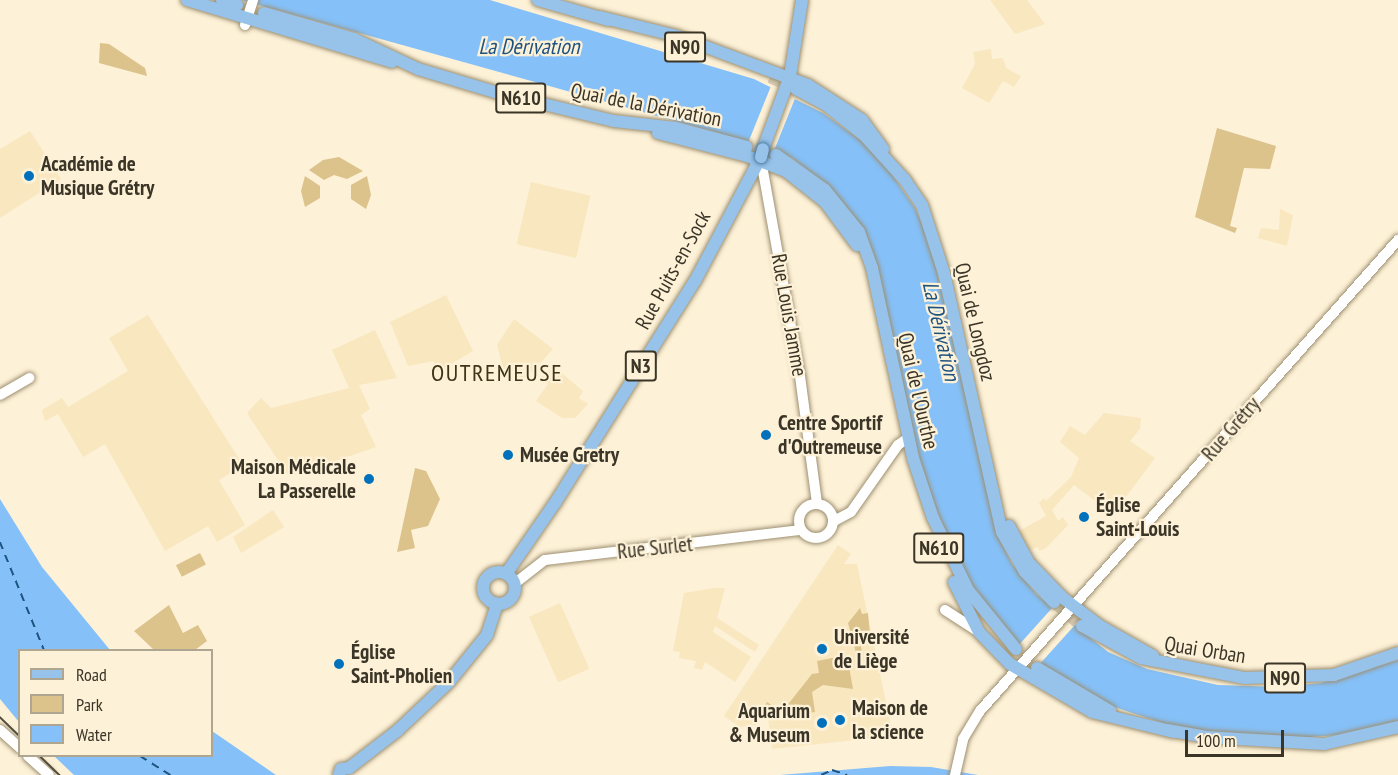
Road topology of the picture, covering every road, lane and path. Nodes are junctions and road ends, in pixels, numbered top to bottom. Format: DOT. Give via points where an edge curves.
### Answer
graph roads {
  1 [pos="187,0"];
  2 [pos="222,0"];
  3 [pos="538,0"];
  4 [pos="802,0"];
  5 [pos="253,2"];
  6 [pos="237,5"];
  7 [pos="264,13"];
  8 [pos="600,17"];
  9 [pos="246,22"];
  10 [pos="418,69"];
  11 [pos="790,76"];
  12 [pos="770,77"];
  13 [pos="790,89"];
  14 [pos="626,123"];
  15 [pos="747,147"];
  16 [pos="762,153"];
  17 [pos="776,155"];
  18 [pos="896,168"];
  19 [pos="1398,240"];
  20 [pos="876,290"];
  21 [pos="29,378"];
  22 [pos="0,395"];
  23 [pos="908,438"];
  24 [pos="982,447"];
  25 [pos="913,458"];
  26 [pos="817,503"];
  27 [pos="834,521"];
  28 [pos="801,530"];
  29 [pos="506,574"];
  30 [pos="514,584"];
  31 [pos="1054,602"];
  32 [pos="497,604"];
  33 [pos="1074,607"];
  34 [pos="945,610"];
  35 [pos="1082,626"];
  36 [pos="979,632"];
  37 [pos="1016,649"];
  38 [pos="1398,653"];
  39 [pos="1170,665"];
  40 [pos="1017,668"];
  41 [pos="1037,668"];
  42 [pos="1398,727"];
  43 [pos="0,730"];
  44 [pos="1174,732"];
  45 [pos="18,746"];
  46 [pos="29,757"];
  47 [pos="340,772"];
  48 [pos="956,772"];
  49 [pos="49,775"];
  1 -- 9 [label="main road, N610"];
  2 -- 6 [label="main road"];
  3 -- 8 [label="main road, N90"];
  4 -- 11 [label="main road, N3"];
  5 -- 9 [label="street"];
  7 -- 10 [label="main road, Quai de la Dérivation / N610" via="354,39"];
  8 -- 11 [label="main road" via="677,36"];
  8 -- 12 [label="main road, N90"];
  9 -- 10 [label="main road, N610"];
  10 -- 14 [label="main road, Quai de la Dérivation / N610"];
  11 -- 13 [label="main road, N3"];
  11 -- 18 [label="main road" via="829,96 862,120"];
  13 -- 16 [label="main road, N3"];
  13 -- 18 [label="main road, Quai de Longdoz" via="847,121"];
  14 -- 15 [label="main road, Quai de la Dérivation / N610" via="676,128"];
  14 -- 16 [label="main road, N610"];
  16 -- 20 [label="main road, N610" via="803,182 838,216 862,253"];
  16 -- 26 [label="street, Rue Louis Jamme"];
  16 -- 29 [label="main road, Rue Puits-en-Sock / N3" via="695,280"];
  17 -- 20 [label="main road, Quai de l'Ourthe / N610" via="816,182 848,215 866,249"];
  18 -- 24 [label="main road, Quai de Longdoz" via="916,196 934,235"];
  19 -- 33 [label="street, Rue Grétry"];
  20 -- 23 [label="main road, Quai de l'Ourthe / N610"];
  21 -- 22 [label="street"];
  23 -- 25 [label="main road, Quai de l'Ourthe / N610"];
  23 -- 27 [label="street" via="898,445 860,502"];
  24 -- 31 [label="main road, Quai de Longdoz" via="995,508 1010,548 1025,572"];
  24 -- 33 [label="main road" via="1009,527 1037,573"];
  25 -- 36 [label="main road, N610" via="934,536"];
  25 -- 37 [label="main road, Quai de l'Ourthe / N610" via="936,527 959,575 988,619"];
  26 -- 27 [label="street" via="829,509"];
  26 -- 28 [label="street" via="801,512"];
  27 -- 28 [label="street" via="830,531 820,537 810,537"];
  28 -- 30 [label="street, Rue Surlet" via="545,560"];
  29 -- 30 [label="main road"];
  29 -- 32 [label="main road, N3" via="494,573 484,584 486,597"];
  30 -- 32 [label="main road" via="510,600"];
  32 -- 47 [label="main road" via="491,627 476,653 429,702"];
  33 -- 39 [label="main road"];
  33 -- 40 [label="street, Rue Grétry"];
  34 -- 36 [label="street"];
  35 -- 39 [label="main road, Quai Orban / N90" via="1132,655"];
  36 -- 40 [label="main road, N610"];
  38 -- 39 [label="main road, Quai Orban / N90" via="1334,675 1290,678 1245,678"];
  40 -- 44 [label="main road, N610" via="1092,712"];
  40 -- 48 [label="street" via="977,714 961,745"];
  41 -- 44 [label="main road, N610" via="1096,704"];
  42 -- 44 [label="main road, N610" via="1324,744 1270,743"];
  43 -- 45 [label="street"];
  46 -- 49 [label="street"];
}
